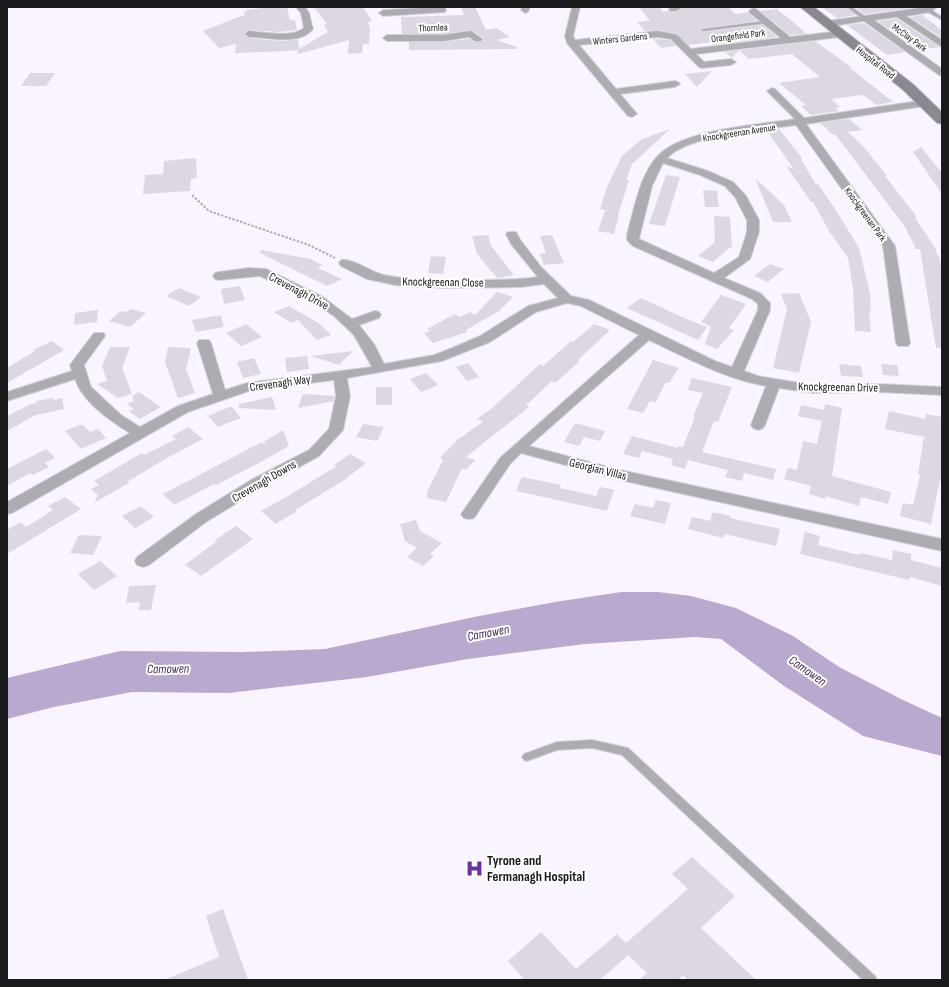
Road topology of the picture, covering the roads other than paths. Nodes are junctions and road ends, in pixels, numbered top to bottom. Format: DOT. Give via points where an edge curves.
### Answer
graph roads {
  1 [pos="300,7"];
  2 [pos="576,7"];
  3 [pos="806,7"];
  4 [pos="849,7"];
  5 [pos="931,8"];
  6 [pos="382,10"];
  7 [pos="442,10"];
  8 [pos="753,11"];
  9 [pos="898,14"];
  10 [pos="865,18"];
  11 [pos="942,19"];
  12 [pos="766,22"];
  13 [pos="827,24"];
  14 [pos="703,30"];
  15 [pos="388,31"];
  16 [pos="249,34"];
  17 [pos="840,34"];
  18 [pos="478,39"];
  19 [pos="788,40"];
  20 [pos="572,43"];
  21 [pos="942,44"];
  22 [pos="385,48"];
  23 [pos="690,52"];
  24 [pos="731,62"];
  25 [pos="942,73"];
  26 [pos="675,84"];
  27 [pos="614,92"];
  28 [pos="772,92"];
  29 [pos="925,103"];
  30 [pos="632,114"];
  31 [pos="942,120"];
  32 [pos="801,122"];
  33 [pos="660,159"];
  34 [pos="512,234"];
  35 [pos="345,263"];
  36 [pos="219,276"];
  37 [pos="715,278"];
  38 [pos="546,280"];
  39 [pos="567,299"];
  40 [pos="375,315"];
  41 [pos="350,324"];
  42 [pos="648,334"];
  43 [pos="99,336"];
  44 [pos="204,343"];
  45 [pos="903,343"];
  46 [pos="380,369"];
  47 [pos="80,372"];
  48 [pos="340,374"];
  49 [pos="736,374"];
  50 [pos="774,383"];
  51 [pos="942,391"];
  52 [pos="220,396"];
  53 [pos="7,397"];
  54 [pos="758,425"];
  55 [pos="141,434"];
  56 [pos="518,448"];
  57 [pos="7,508"];
  58 [pos="469,514"];
  59 [pos="942,545"];
  60 [pos="143,561"];
  61 [pos="527,757"];
  62 [pos="871,980"];
  1 -- 16 [label="street" via="309,29 304,34"];
  2 -- 20 [label="street" via="569,36"];
  3 -- 13 [label="main road, Hospital Road"];
  4 -- 10 [label="lane"];
  5 -- 9 [label="street, McClay Park"];
  5 -- 11 [label="lane"];
  6 -- 7 [label="street, Thornlea"];
  6 -- 15 [label="street, Thornlea"];
  8 -- 12 [label="street, Orangefield Park"];
  9 -- 10 [label="street, McClay Park"];
  9 -- 21 [label="street, McClay Park"];
  10 -- 13 [label="street, McClay Park"];
  10 -- 25 [label="street, McClay Park"];
  12 -- 14 [label="lane"];
  12 -- 19 [label="street, Orangefield Park"];
  13 -- 17 [label="main road, Hospital Road"];
  15 -- 18 [label="street, Thornlea" via="443,38 470,34"];
  15 -- 22 [label="street"];
  17 -- 19 [label="street, Orangefield Park"];
  17 -- 29 [label="main road, Hospital Road"];
  19 -- 23 [label="street, Orangefield Park"];
  20 -- 23 [label="street, Winters Gardens" via="658,34 674,37"];
  20 -- 27 [label="street, Winters Gardens"];
  23 -- 24 [label="street" via="702,65"];
  26 -- 27 [label="street"];
  27 -- 30 [label="street, Winters Gardens"];
  28 -- 32 [label="street, Knockgreenan Park"];
  29 -- 31 [label="main road, Hospital Road"];
  29 -- 32 [label="street"];
  32 -- 33 [label="street, Knockgreenan Avenue" via="698,138 674,147"];
  32 -- 45 [label="street, Knockgreenan Park" via="812,141 889,246"];
  33 -- 37 [label="street, Knockgreenan Avenue" via="653,170 632,240"];
  33 -- 37 [label="street" via="729,184 740,196 753,220 753,232 744,259"];
  34 -- 38 [label="street" via="515,242"];
  35 -- 38 [label="street, Knockgreenan Close" via="371,276 395,281 443,284 522,283"];
  36 -- 41 [label="street, Crevenagh Drive" via="262,272 319,300"];
  37 -- 49 [label="street, Knockgreenan Avenue" via="756,296 764,303 764,310"];
  38 -- 39 [label="street"];
  39 -- 42 [label="street" via="585,303"];
  39 -- 46 [label="street, Crevenagh Way" via="532,309 485,339 457,352"];
  40 -- 41 [label="street"];
  41 -- 46 [label="street, Crevenagh Drive" via="367,344"];
  42 -- 49 [label="street"];
  42 -- 56 [label="street"];
  43 -- 47 [label="street" via="77,365"];
  44 -- 52 [label="street"];
  46 -- 48 [label="street, Crevenagh Way"];
  47 -- 53 [label="street"];
  47 -- 55 [label="street" via="86,389 116,418"];
  48 -- 52 [label="street, Crevenagh Way" via="247,387"];
  48 -- 60 [label="street, Crevenagh Downs" via="343,396 336,430 314,453 256,484 201,518"];
  49 -- 50 [label="street, Knockgreenan Drive"];
  50 -- 51 [label="street, Knockgreenan Drive" via="812,389 879,388"];
  50 -- 54 [label="street"];
  52 -- 55 [label="street, Crevenagh Way" via="183,409"];
  55 -- 57 [label="street, Crevenagh Way"];
  56 -- 58 [label="street" via="505,461"];
  56 -- 59 [label="street, Georgian Villas" via="620,475"];
  61 -- 62 [label="lane" via="557,746 592,744 625,751"];
}
